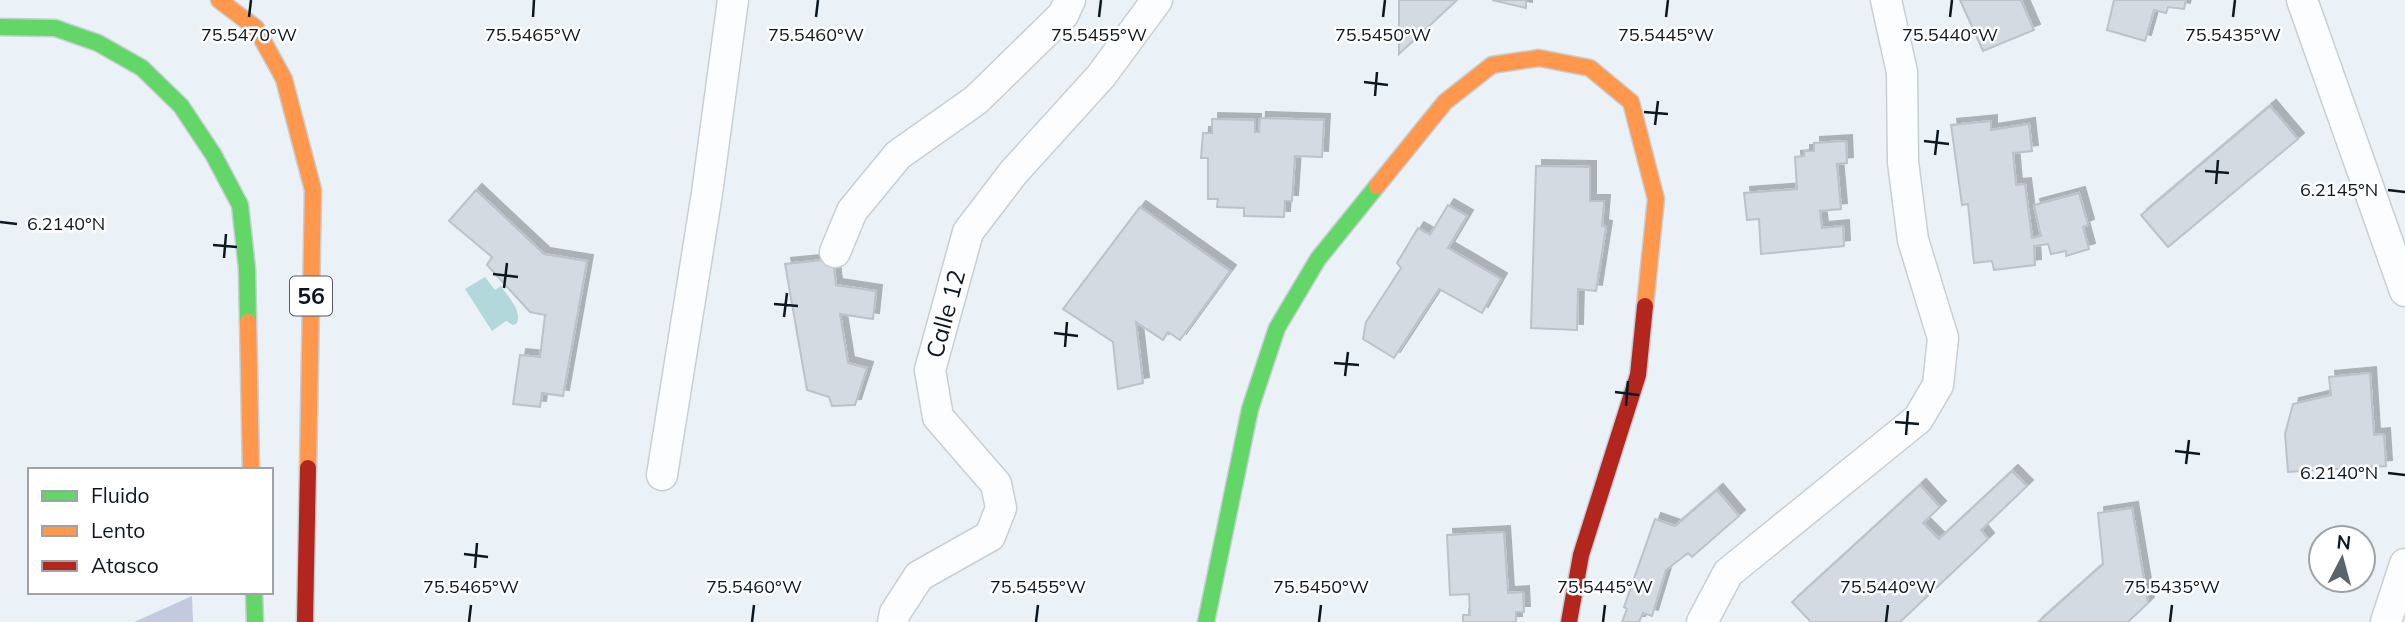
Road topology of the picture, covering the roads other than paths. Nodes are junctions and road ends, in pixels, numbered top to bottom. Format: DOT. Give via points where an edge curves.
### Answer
graph roads {
  1 [pos="219,0"];
  2 [pos="733,0"];
  3 [pos="1070,0"];
  4 [pos="1157,0"];
  5 [pos="1886,0"];
  6 [pos="2302,0"];
  7 [pos="0,27"];
  8 [pos="835,252"];
  9 [pos="2405,291"];
  10 [pos="251,468"];
  11 [pos="662,475"];
  12 [pos="2405,564"];
  13 [pos="254,594"];
  14 [pos="255,622"];
  15 [pos="305,622"];
  16 [pos="893,622"];
  17 [pos="1206,622"];
  18 [pos="1569,622"];
  19 [pos="1702,622"];
  20 [pos="2386,622"];
  1 -- 15 [label="street, 56" via="256,28 285,79 313,190"];
  2 -- 11 [label="street"];
  3 -- 8 [label="street" via="1063,15 976,100 898,155 852,211"];
  4 -- 16 [label="street, Calle 12" via="1101,76 1013,173 968,232 930,370 938,417 996,484 1001,508 990,536 919,576"];
  5 -- 19 [label="street" via="1902,72 1903,162 1913,240 1943,338 1938,385 1918,419 1728,573"];
  6 -- 9 [label="street"];
  7 -- 10 [label="street" via="55,27 98,43 142,68 181,106 213,153 240,205 247,269"];
  12 -- 20 [label="street"];
  13 -- 14 [label="street"];
  17 -- 18 [label="street" via="1251,409 1276,328 1318,259 1445,102 1492,65 1539,58 1590,68 1631,102 1656,199 1639,375 1581,555"];
}
